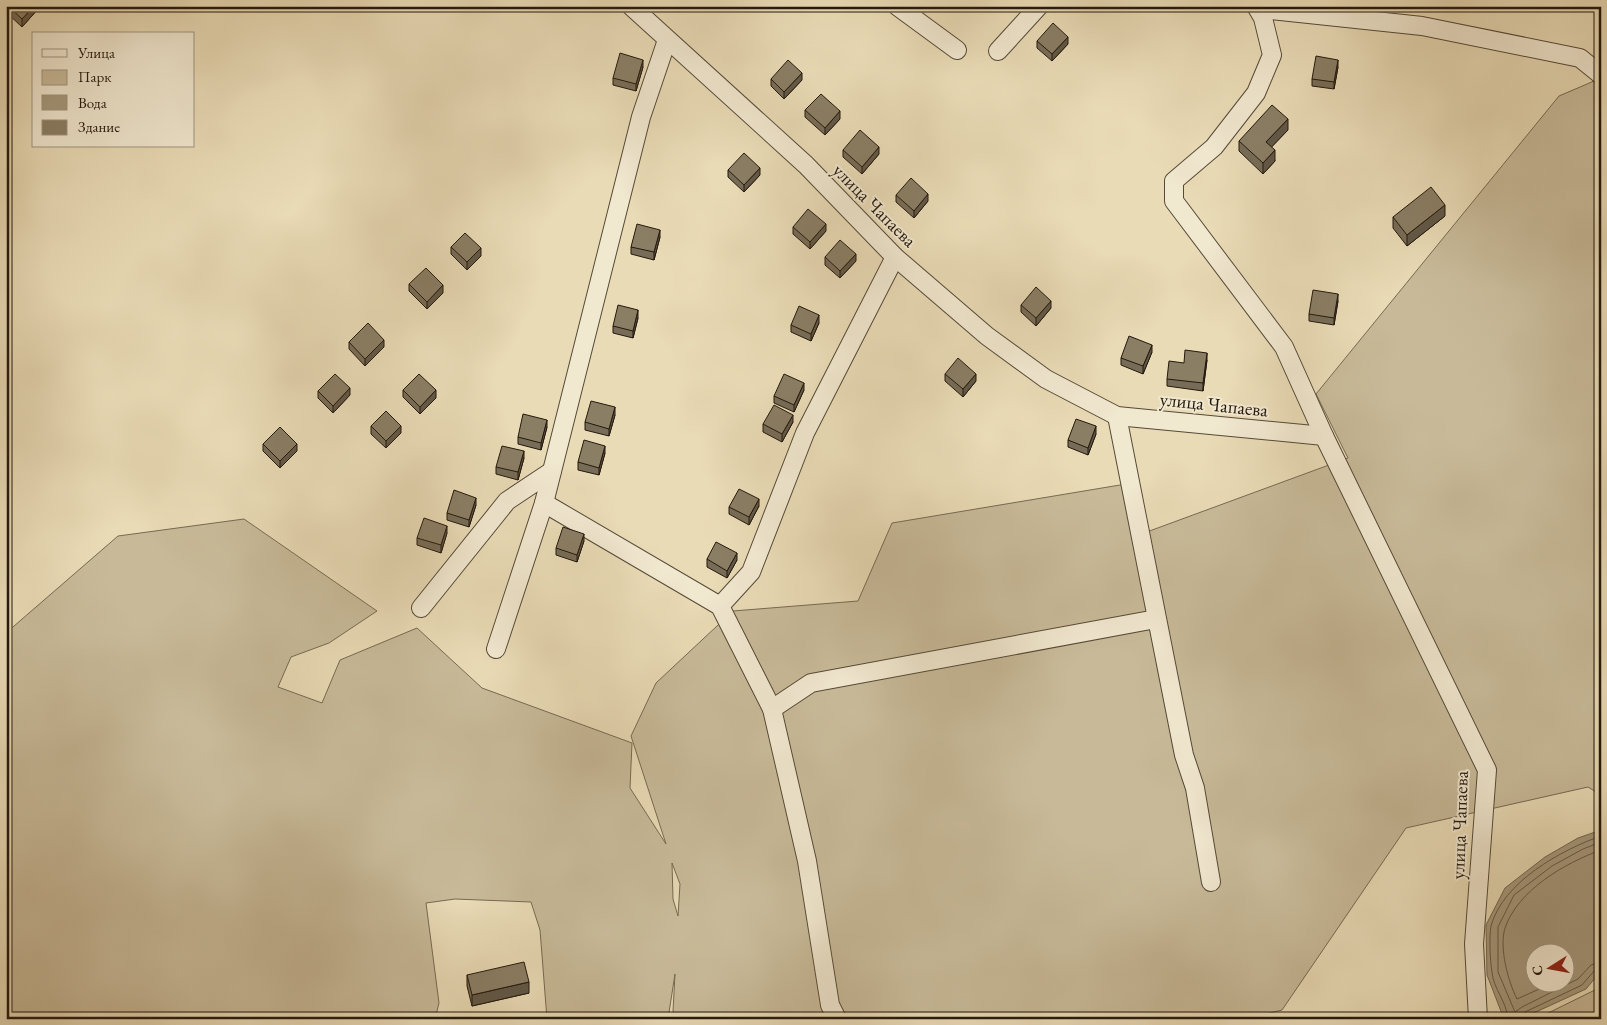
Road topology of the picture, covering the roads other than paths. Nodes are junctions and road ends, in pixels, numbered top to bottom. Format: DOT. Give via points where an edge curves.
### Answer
graph roads {
  1 [pos="631,6"];
  2 [pos="897,6"];
  3 [pos="1039,6"];
  4 [pos="1256,6"];
  5 [pos="1267,6"];
  6 [pos="667,40"];
  7 [pos="957,50"];
  8 [pos="998,52"];
  9 [pos="1601,75"];
  10 [pos="895,257"];
  11 [pos="1117,416"];
  12 [pos="1324,436"];
  13 [pos="552,471"];
  14 [pos="544,503"];
  15 [pos="720,606"];
  16 [pos="421,608"];
  17 [pos="1156,619"];
  18 [pos="496,649"];
  19 [pos="772,709"];
  20 [pos="1211,882"];
  21 [pos="837,1019"];
  22 [pos="1478,1019"];
  1 -- 6 [label="street, улица Чапаева"];
  2 -- 7 [label="street"];
  3 -- 8 [label="street"];
  4 -- 12 [label="street" via="1263,18 1272,54 1263,78 1256,93 1214,147 1174,181 1174,201 1284,348"];
  5 -- 9 [label="street" via="1272,10 1422,26 1580,58"];
  6 -- 10 [label="street, улица Чапаева" via="806,165"];
  6 -- 13 [label="street" via="641,117"];
  10 -- 11 [label="street, улица Чапаева" via="987,336 1046,379"];
  10 -- 15 [label="street" via="805,433 751,572"];
  11 -- 12 [label="street, улица Чапаева"];
  11 -- 17 [label="street"];
  12 -- 22 [label="street, улица Чапаева" via="1487,770 1474,944"];
  13 -- 14 [label="street"];
  13 -- 16 [label="street" via="507,501"];
  14 -- 15 [label="street"];
  14 -- 18 [label="street"];
  15 -- 19 [label="street"];
  17 -- 19 [label="street" via="811,683"];
  17 -- 20 [label="street" via="1184,755 1195,788"];
  19 -- 21 [label="street" via="807,861 830,1005"];
}
